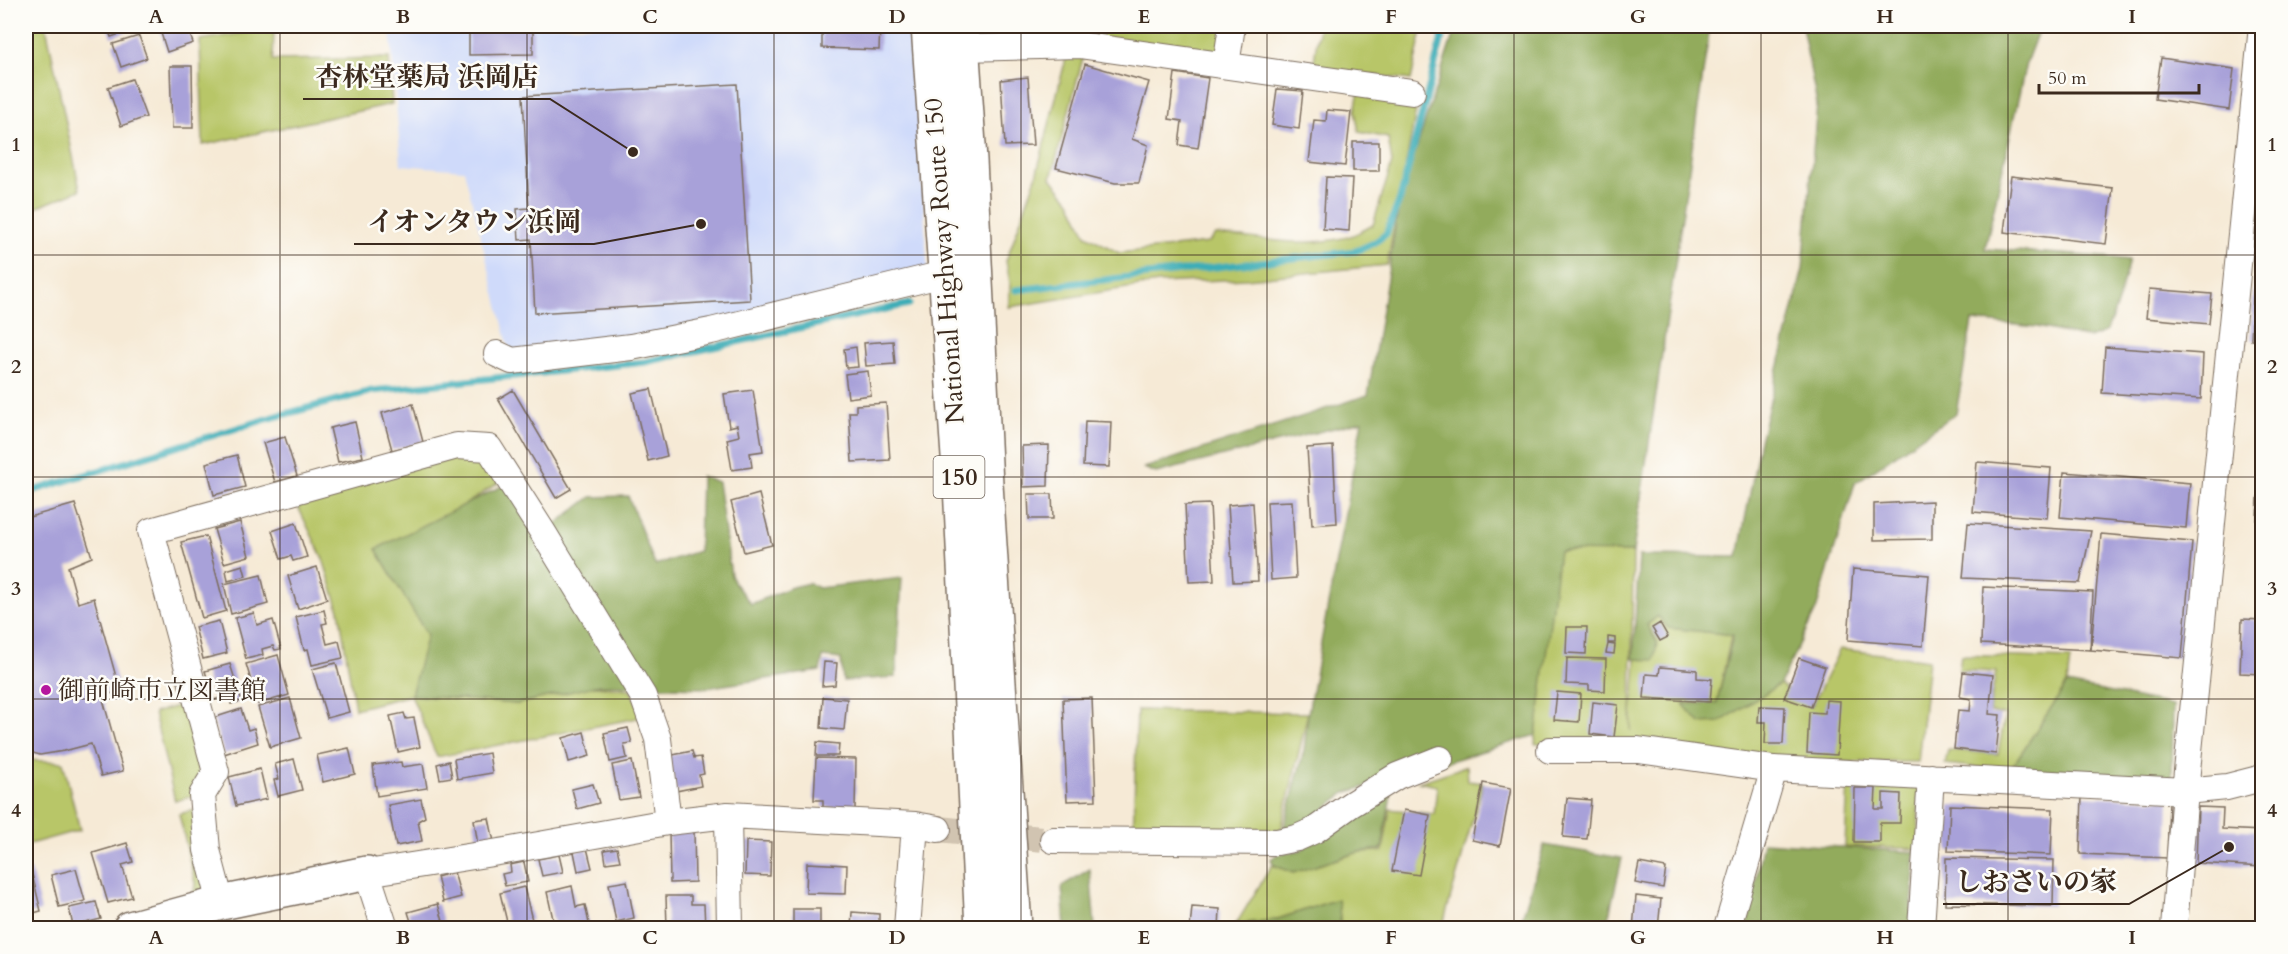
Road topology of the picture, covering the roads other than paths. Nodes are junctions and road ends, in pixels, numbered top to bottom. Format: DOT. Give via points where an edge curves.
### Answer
graph roads {
  1 [pos="928,26"];
  2 [pos="1232,26"];
  3 [pos="2262,26"];
  4 [pos="1082,35"];
  5 [pos="962,37"];
  6 [pos="1226,65"];
  7 [pos="1412,92"];
  8 [pos="944,274"];
  9 [pos="497,354"];
  10 [pos="1550,750"];
  11 [pos="1440,759"];
  12 [pos="1774,769"];
  13 [pos="1931,777"];
  14 [pos="2262,778"];
  15 [pos="2185,791"];
  16 [pos="728,815"];
  17 [pos="668,822"];
  18 [pos="1053,840"];
  19 [pos="367,873"];
  20 [pos="221,903"];
  21 [pos="130,928"];
  22 [pos="385,928"];
  23 [pos="730,928"];
  24 [pos="907,928"];
  25 [pos="982,928"];
  26 [pos="1015,928"];
  27 [pos="1727,928"];
  28 [pos="1921,928"];
  29 [pos="2174,928"];
  1 -- 8 [label="main road, National Highway Route 150 / 150"];
  2 -- 6 [label="street"];
  3 -- 15 [label="street"];
  4 -- 5 [label="street"];
  4 -- 6 [label="street"];
  5 -- 26 [label="main road, National Highway Route 150 / 150"];
  6 -- 7 [label="street"];
  8 -- 9 [label="street" via="632,347 512,361"];
  8 -- 25 [label="main road, National Highway Route 150 / 150" via="960,485"];
  10 -- 12 [label="street" via="1638,750"];
  11 -- 18 [label="street" via="1396,776 1315,830 1287,840"];
  12 -- 13 [label="street"];
  12 -- 27 [label="street"];
  13 -- 15 [label="street"];
  13 -- 28 [label="street"];
  14 -- 15 [label="street" via="2227,788"];
  15 -- 29 [label="street"];
  16 -- 17 [label="street"];
  16 -- 23 [label="street"];
  16 -- 24 [label="street" via="927,827"];
  17 -- 19 [label="street"];
  17 -- 20 [label="street" via="658,739 643,696 489,448 457,446 151,531 216,772 202,795 207,850"];
  19 -- 20 [label="main road"];
  19 -- 22 [label="street"];
  20 -- 21 [label="main road"];
}
